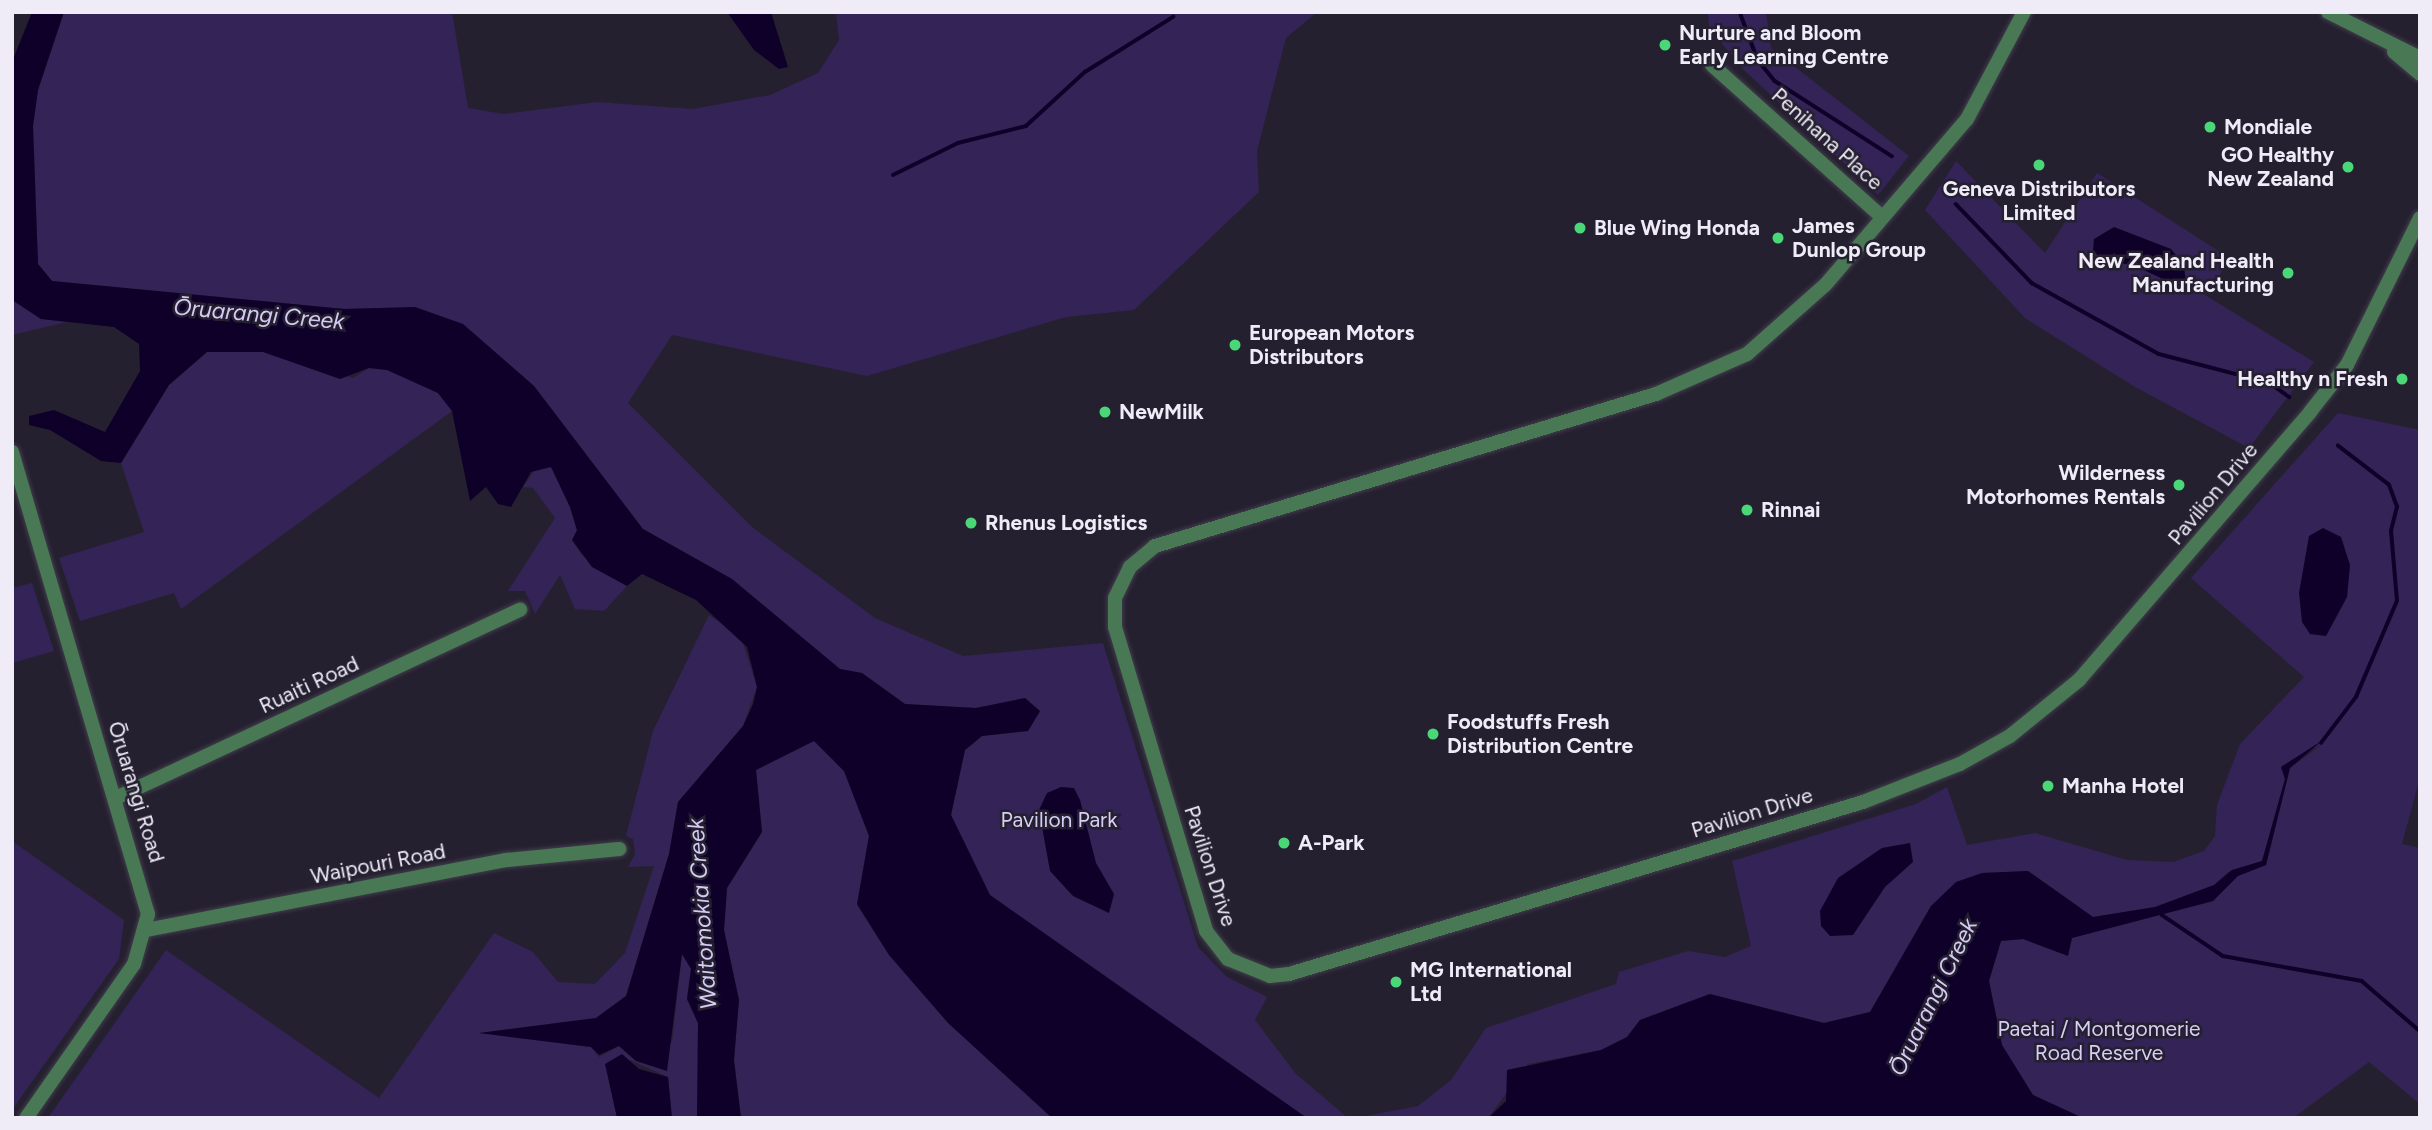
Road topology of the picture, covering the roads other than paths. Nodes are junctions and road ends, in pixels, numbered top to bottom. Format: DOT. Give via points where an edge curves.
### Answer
graph roads {
  1 [pos="2024,12"];
  2 [pos="2328,12"];
  3 [pos="2391,49"];
  4 [pos="2420,58"];
  5 [pos="1712,65"];
  6 [pos="2420,74"];
  7 [pos="1882,218"];
  8 [pos="2420,218"];
  9 [pos="12,452"];
  10 [pos="520,610"];
  11 [pos="116,798"];
  12 [pos="620,849"];
  13 [pos="146,930"];
  14 [pos="26,1118"];
  1 -- 7 [label="street, Pavilion Drive" via="1967,119"];
  2 -- 3 [label="street"];
  3 -- 4 [label="street"];
  3 -- 6 [label="street"];
  5 -- 7 [label="street, Penihana Place"];
  7 -- 8 [label="street, Pavilion Drive" via="1786,326 1699,379 1156,546 1130,568 1115,598 1115,627 1206,931 1228,959 1270,975 1289,974 1863,802 1960,764 2010,736 2079,680 2318,403 2360,342"];
  9 -- 11 [label="street, Ōruarangi Road"];
  10 -- 11 [label="street, Ruaiti Road"];
  11 -- 13 [label="street, Ōruarangi Road" via="145,896"];
  12 -- 13 [label="street, Waipouri Road" via="507,860"];
  13 -- 14 [label="street, Ōruarangi Road" via="126,977"];
}
